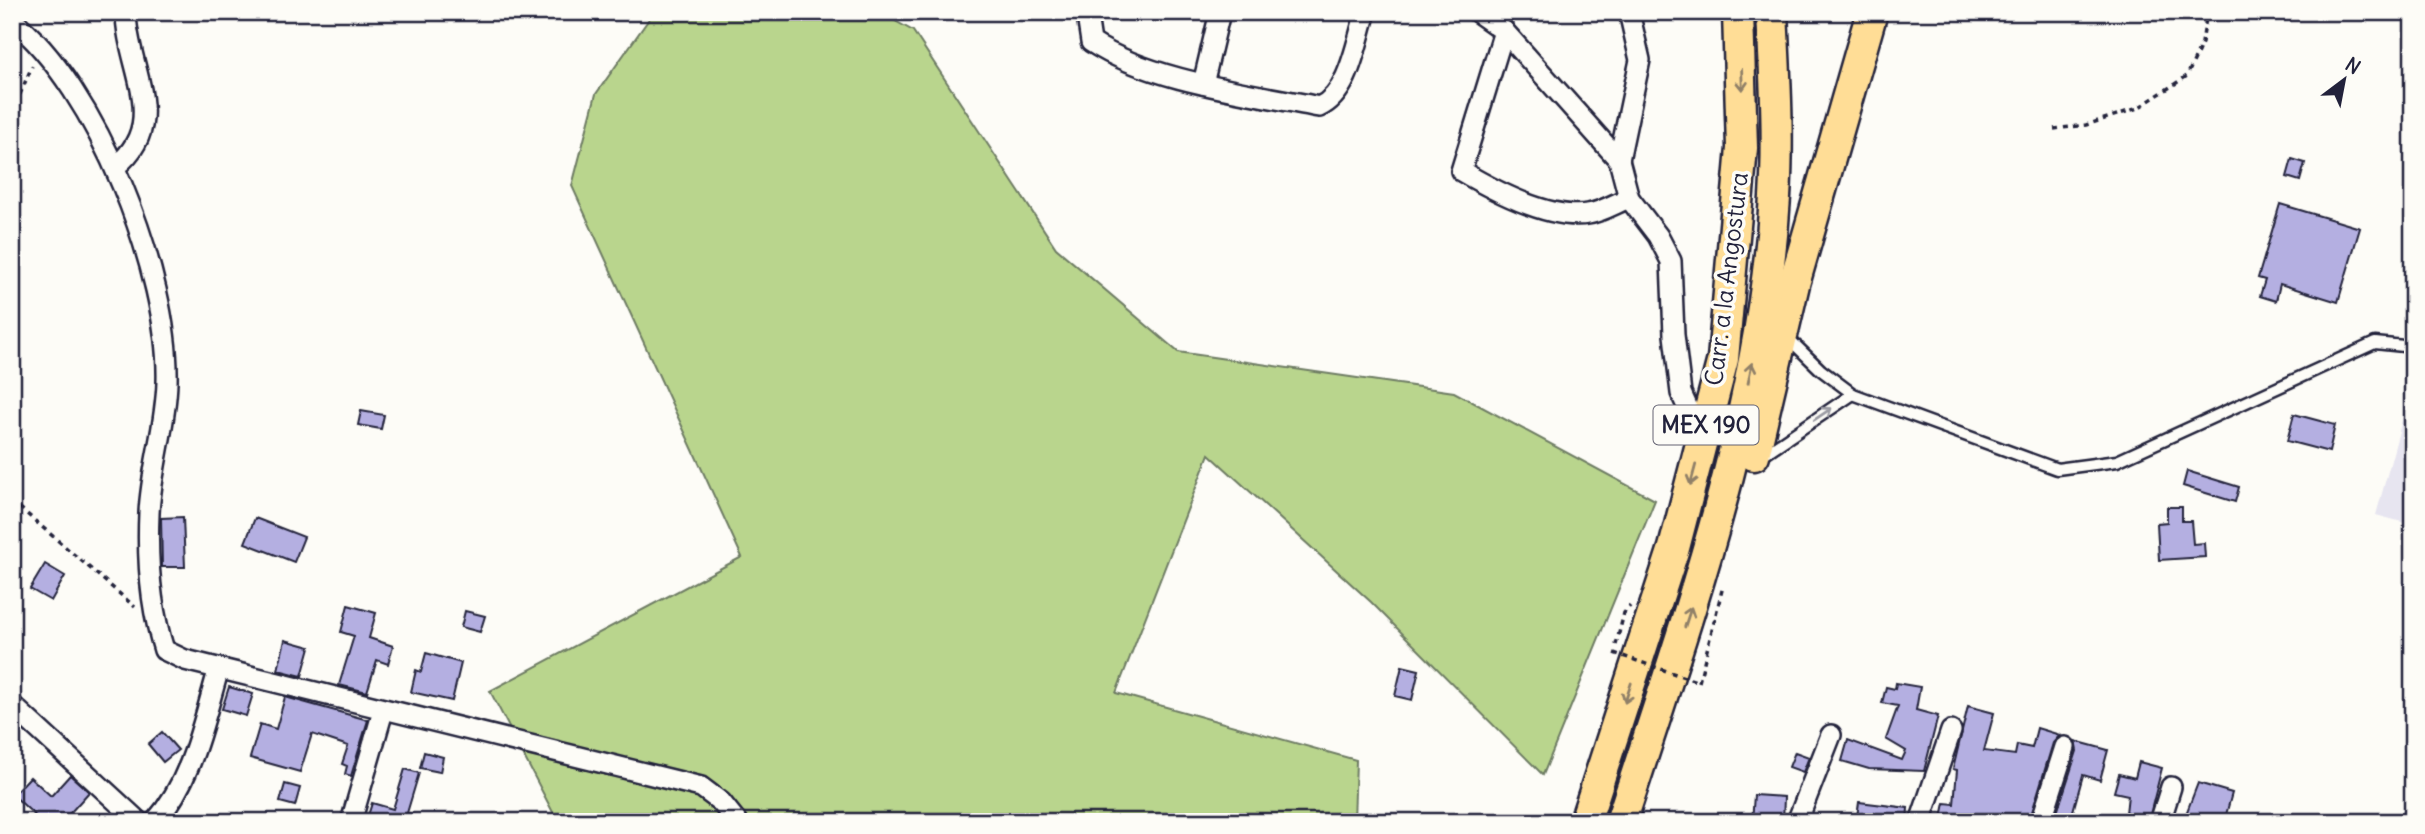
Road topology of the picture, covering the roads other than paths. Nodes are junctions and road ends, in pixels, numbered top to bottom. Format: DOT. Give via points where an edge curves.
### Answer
graph roads {
  1 [pos="126,12"];
  2 [pos="1091,12"];
  3 [pos="1220,12"];
  4 [pos="1366,12"];
  5 [pos="1629,12"];
  6 [pos="1738,12"];
  7 [pos="1772,12"];
  8 [pos="1872,12"];
  9 [pos="1482,13"];
  10 [pos="12,20"];
  11 [pos="1504,31"];
  12 [pos="1203,84"];
  13 [pos="1619,160"];
  14 [pos="116,166"];
  15 [pos="1629,198"];
  16 [pos="1783,333"];
  17 [pos="2413,347"];
  18 [pos="1853,394"];
  19 [pos="1704,432"];
  20 [pos="1753,462"];
  21 [pos="1706,561"];
  22 [pos="219,668"];
  23 [pos="12,705"];
  24 [pos="383,711"];
  25 [pos="1951,731"];
  26 [pos="1831,735"];
  27 [pos="2065,747"];
  28 [pos="2171,787"];
  29 [pos="139,822"];
  30 [pos="155,822"];
  31 [pos="351,822"];
  32 [pos="737,822"];
  33 [pos="1585,822"];
  34 [pos="1621,822"];
  35 [pos="1797,822"];
  36 [pos="1920,822"];
  37 [pos="2041,822"];
  38 [pos="2160,822"];
  1 -- 14 [label="street" via="144,122 129,156"];
  2 -- 12 [label="street" via="1091,42 1111,55"];
  3 -- 12 [label="street"];
  4 -- 12 [label="street" via="1341,86 1331,102 1319,107"];
  5 -- 13 [label="street" via="1640,60"];
  6 -- 19 [label="main road, Carr. a la Angostura / MEX 190, one-way" via="1741,162 1723,359"];
  21 -- 7 [label="main road, Carr. a la Angostura / MEX 190, one-way" via="1731,470 1764,305 1775,197"];
  8 -- 16 [label="main road"];
  9 -- 11 [label="street"];
  10 -- 14 [label="street" via="41,45 77,94"];
  11 -- 13 [label="street"];
  11 -- 15 [label="street" via="1461,171 1504,197 1571,215 1590,214"];
  13 -- 15 [label="street"];
  14 -- 22 [label="street" via="159,298 166,340 167,383 149,512 156,626 164,650"];
  15 -- 19 [label="street" via="1671,261 1681,393"];
  16 -- 18 [label="lane"];
  16 -- 20 [label="main road"];
  17 -- 18 [label="lane" via="2375,342 2117,461 2057,469"];
  20 -- 18 [label="lane, one-way"];
  19 -- 33 [label="main road, Carr. a la Angostura / MEX 190, one-way" via="1674,548"];
  20 -- 21 [label="main road" via="1742,504"];
  34 -- 21 [label="main road, Carr. a la Angostura / MEX 190, one-way"];
  22 -- 24 [label="street"];
  22 -- 30 [label="street" via="191,763 174,800"];
  23 -- 29 [label="street"];
  24 -- 31 [label="street"];
  24 -- 32 [label="street" via="701,787"];
  25 -- 36 [label="street"];
  26 -- 35 [label="street"];
  27 -- 37 [label="street"];
  28 -- 38 [label="street"];
}
